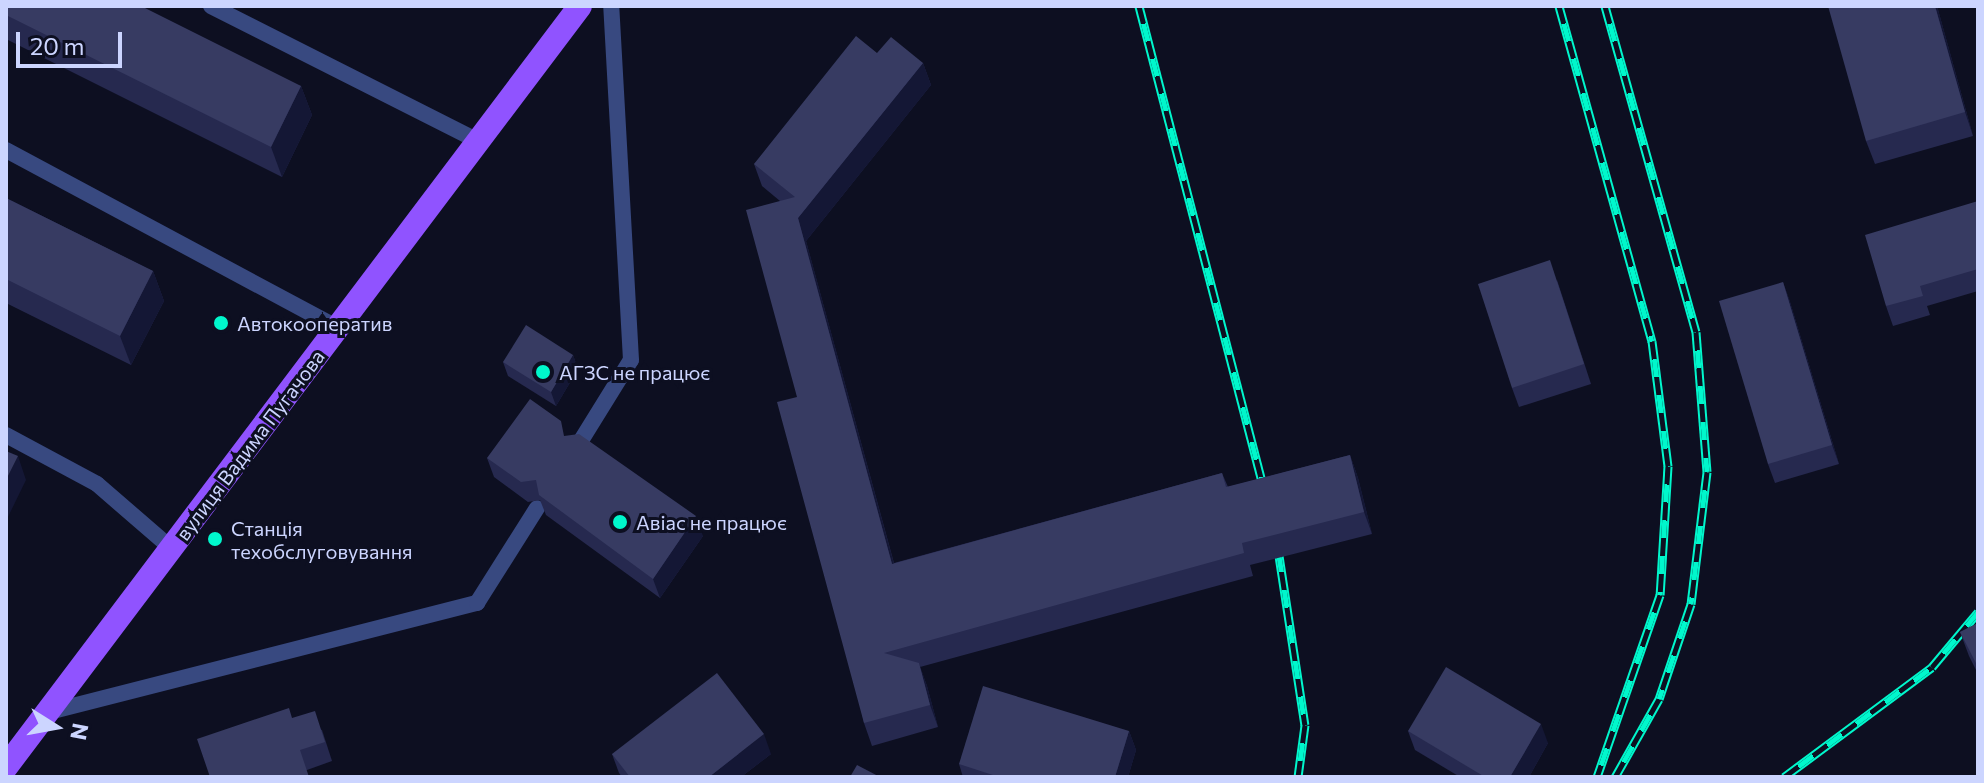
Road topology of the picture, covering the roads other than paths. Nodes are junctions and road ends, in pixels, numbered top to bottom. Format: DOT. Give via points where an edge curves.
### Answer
graph roads {
  1 [pos="211,6"];
  2 [pos="580,6"];
  3 [pos="611,6"];
  4 [pos="478,141"];
  5 [pos="6,150"];
  6 [pos="338,328"];
  7 [pos="6,435"];
  8 [pos="577,447"];
  9 [pos="537,508"];
  10 [pos="172,549"];
  11 [pos="49,712"];
  12 [pos="6,767"];
  1 -- 4 [label="lane"];
  2 -- 4 [label="main road, вулиця Вадима Пугачова"];
  3 -- 8 [label="lane" via="631,360"];
  4 -- 6 [label="main road, вулиця Вадима Пугачова"];
  5 -- 6 [label="lane"];
  6 -- 10 [label="main road, вулиця Вадима Пугачова"];
  7 -- 10 [label="lane" via="97,484"];
  9 -- 11 [label="lane" via="477,603"];
  10 -- 11 [label="main road, вулиця Вадима Пугачова"];
  11 -- 12 [label="main road, вулиця Вадима Пугачова"];
}
